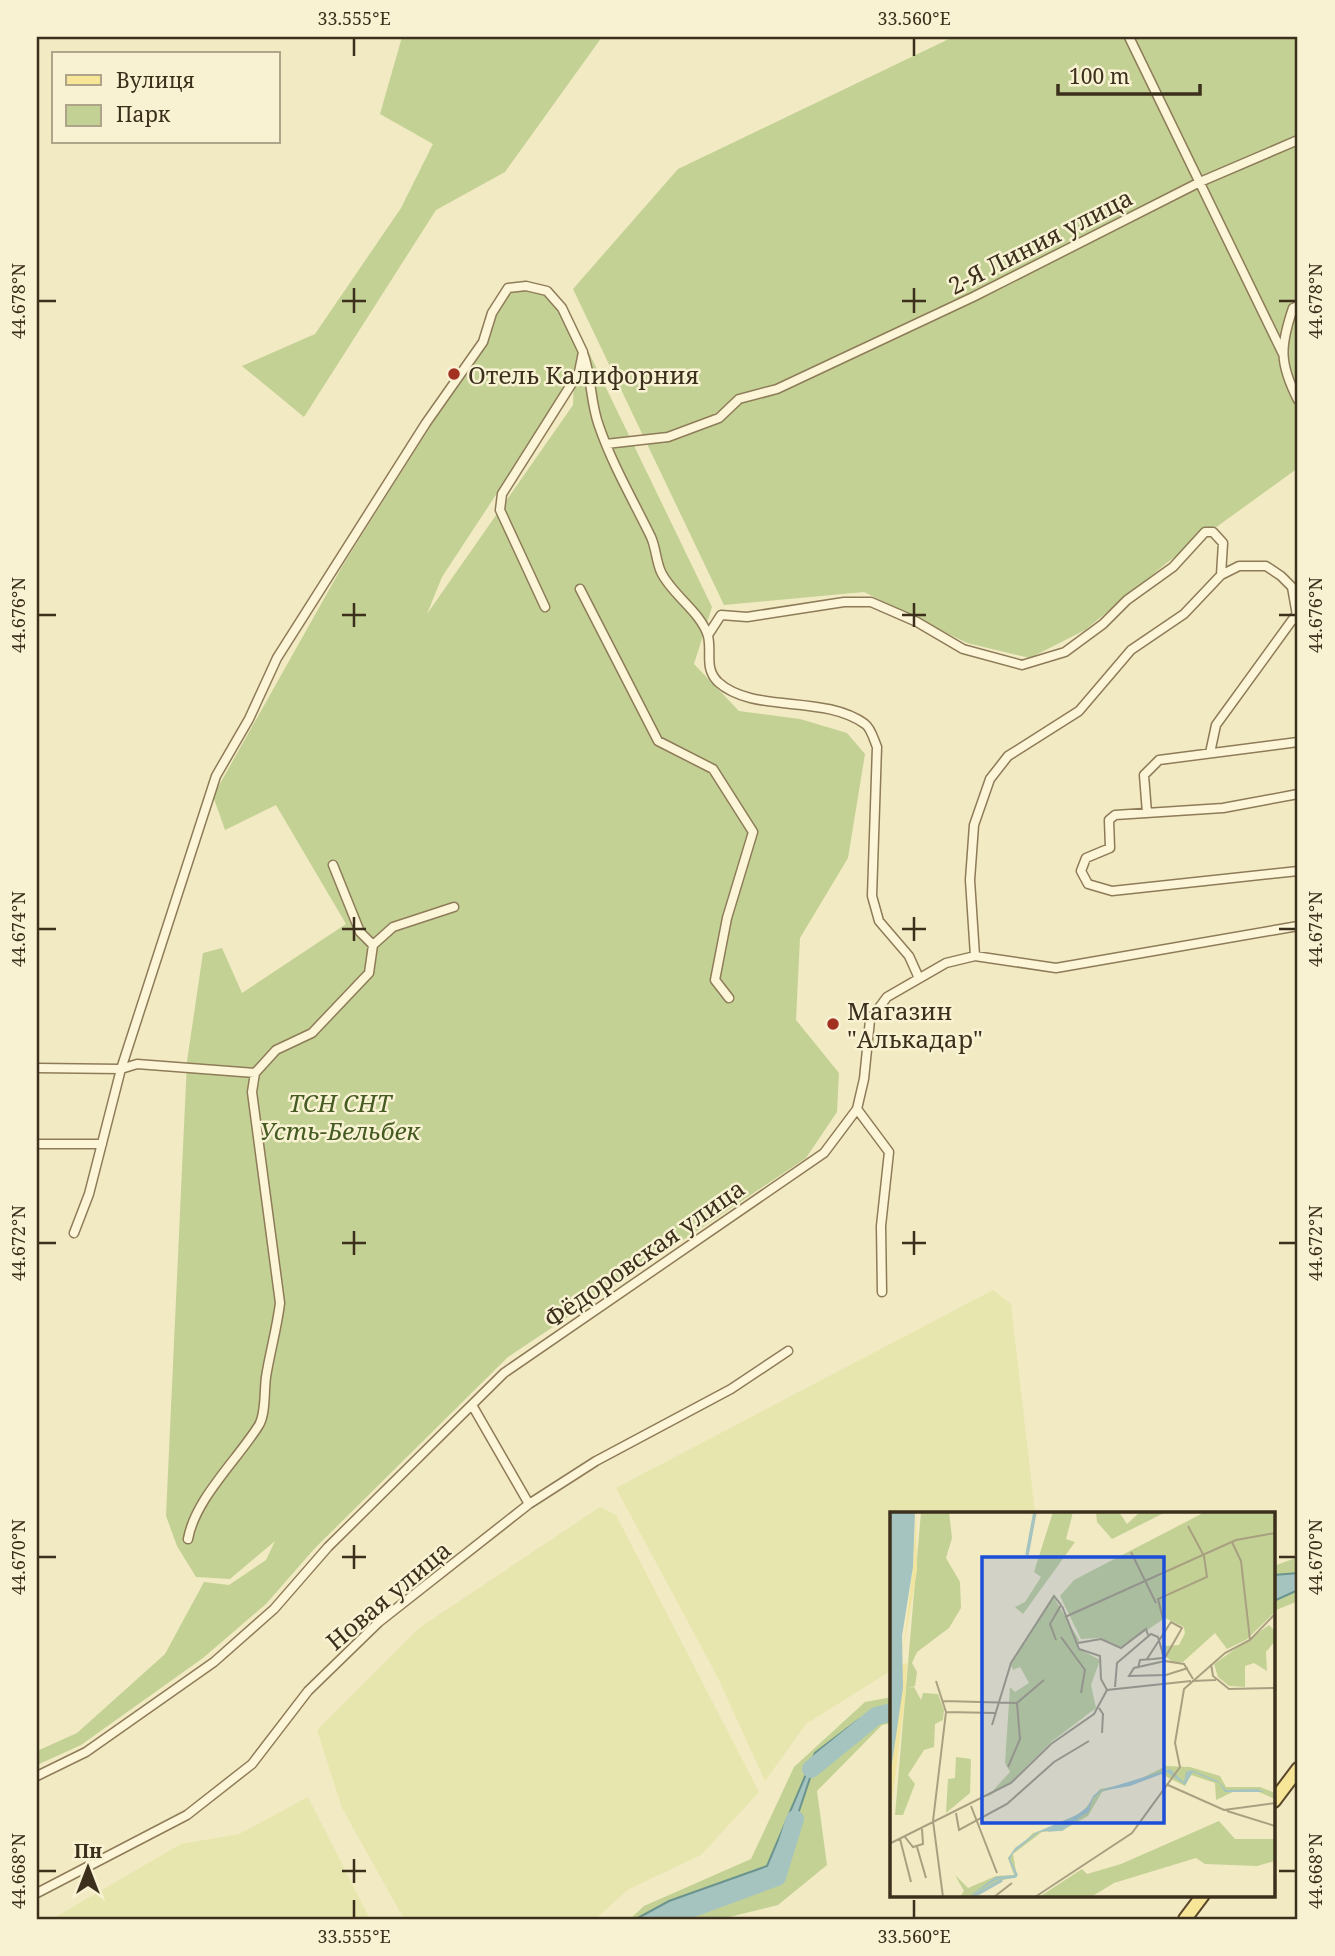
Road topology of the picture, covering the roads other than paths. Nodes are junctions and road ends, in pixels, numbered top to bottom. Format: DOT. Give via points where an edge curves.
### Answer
graph roads {
  1 [pos="1129,37"];
  2 [pos="1298,140"];
  3 [pos="1200,182"];
  4 [pos="1298,306"];
  5 [pos="583,352"];
  6 [pos="1283,354"];
  7 [pos="1298,400"];
  8 [pos="606,444"];
  9 [pos="1221,575"];
  10 [pos="580,589"];
  11 [pos="545,607"];
  12 [pos="1298,616"];
  13 [pos="708,635"];
  14 [pos="1298,742"];
  15 [pos="1210,753"];
  16 [pos="1298,794"];
  17 [pos="1147,813"];
  18 [pos="333,865"];
  19 [pos="1298,871"];
  20 [pos="453,907"];
  21 [pos="1298,926"];
  22 [pos="373,944"];
  23 [pos="975,956"];
  24 [pos="919,976"];
  25 [pos="729,998"];
  26 [pos="37,1068"];
  27 [pos="121,1069"];
  28 [pos="255,1073"];
  29 [pos="857,1109"];
  30 [pos="37,1144"];
  31 [pos="102,1144"];
  32 [pos="74,1233"];
  33 [pos="882,1292"];
  34 [pos="788,1351"];
  35 [pos="472,1405"];
  36 [pos="528,1504"];
  37 [pos="188,1539"];
  38 [pos="1298,1769"];
  39 [pos="37,1776"];
  40 [pos="1276,1798"];
  41 [pos="37,1893"];
  42 [pos="1202,1896"];
  43 [pos="1185,1919"];
  1 -- 3 [label="street"];
  2 -- 3 [label="street, 2-Я Линия улица"];
  3 -- 6 [label="street"];
  3 -- 8 [label="street, 2-Я Линия улица" via="777,389 739,399 719,418 668,438"];
  4 -- 6 [label="street" via="1293,308 1282,341"];
  5 -- 8 [label="street" via="591,372 597,423"];
  5 -- 11 [label="street" via="579,372 502,494 500,510"];
  5 -- 27 [label="street" via="562,308 547,291 508,288 492,313 483,342 426,423 277,658 216,776"];
  6 -- 7 [label="street"];
  8 -- 13 [label="street" via="653,540 659,570"];
  9 -- 12 [label="street" via="1239,566 1266,566 1292,587"];
  9 -- 13 [label="street" via="1223,544 1213,532 1205,532 1173,567 1065,652 1022,666 962,649 871,602 747,617 721,615"];
  9 -- 23 [label="street" via="1184,614 1131,650 1079,710 1008,756 990,779 974,825 970,880"];
  10 -- 25 [label="street" via="659,741 713,769 753,832 727,918 715,980"];
  12 -- 15 [label="street" via="1216,725"];
  13 -- 24 [label="street" via="712,674 719,683 741,695 841,712 867,725 877,747 872,897 879,921 909,956"];
  14 -- 15 [label="street"];
  15 -- 17 [label="street" via="1159,760 1144,775"];
  16 -- 17 [label="street" via="1223,808"];
  17 -- 19 [label="street" via="1115,815 1109,820 1110,848 1086,859 1081,871 1088,884 1112,891"];
  18 -- 22 [label="street" via="360,932"];
  20 -- 22 [label="street" via="393,927"];
  21 -- 23 [label="street, Фёдоровская улица" via="1056,968"];
  22 -- 28 [label="street" via="369,973 312,1033 276,1050"];
  23 -- 24 [label="street, Фёдоровская улица"];
  24 -- 29 [label="street, Фёдоровская улица" via="887,997 870,1020"];
  26 -- 27 [label="street"];
  27 -- 28 [label="street" via="137,1065"];
  27 -- 31 [label="street"];
  28 -- 37 [label="street" via="252,1092 280,1303 276,1335 261,1422 216,1485"];
  29 -- 33 [label="street" via="889,1152 881,1226"];
  29 -- 35 [label="street, Фёдоровская улица" via="824,1153 504,1373"];
  30 -- 31 [label="street"];
  31 -- 32 [label="street"];
  34 -- 36 [label="street, Новая улица" via="731,1389 596,1461"];
  35 -- 36 [label="street"];
  35 -- 39 [label="street, Фёдоровская улица" via="328,1547 274,1609 214,1662 86,1752"];
  36 -- 41 [label="street, Новая улица" via="379,1622 307,1691 252,1764 187,1815"];
  38 -- 40 [label="main road"];
  42 -- 43 [label="main road"];
}
